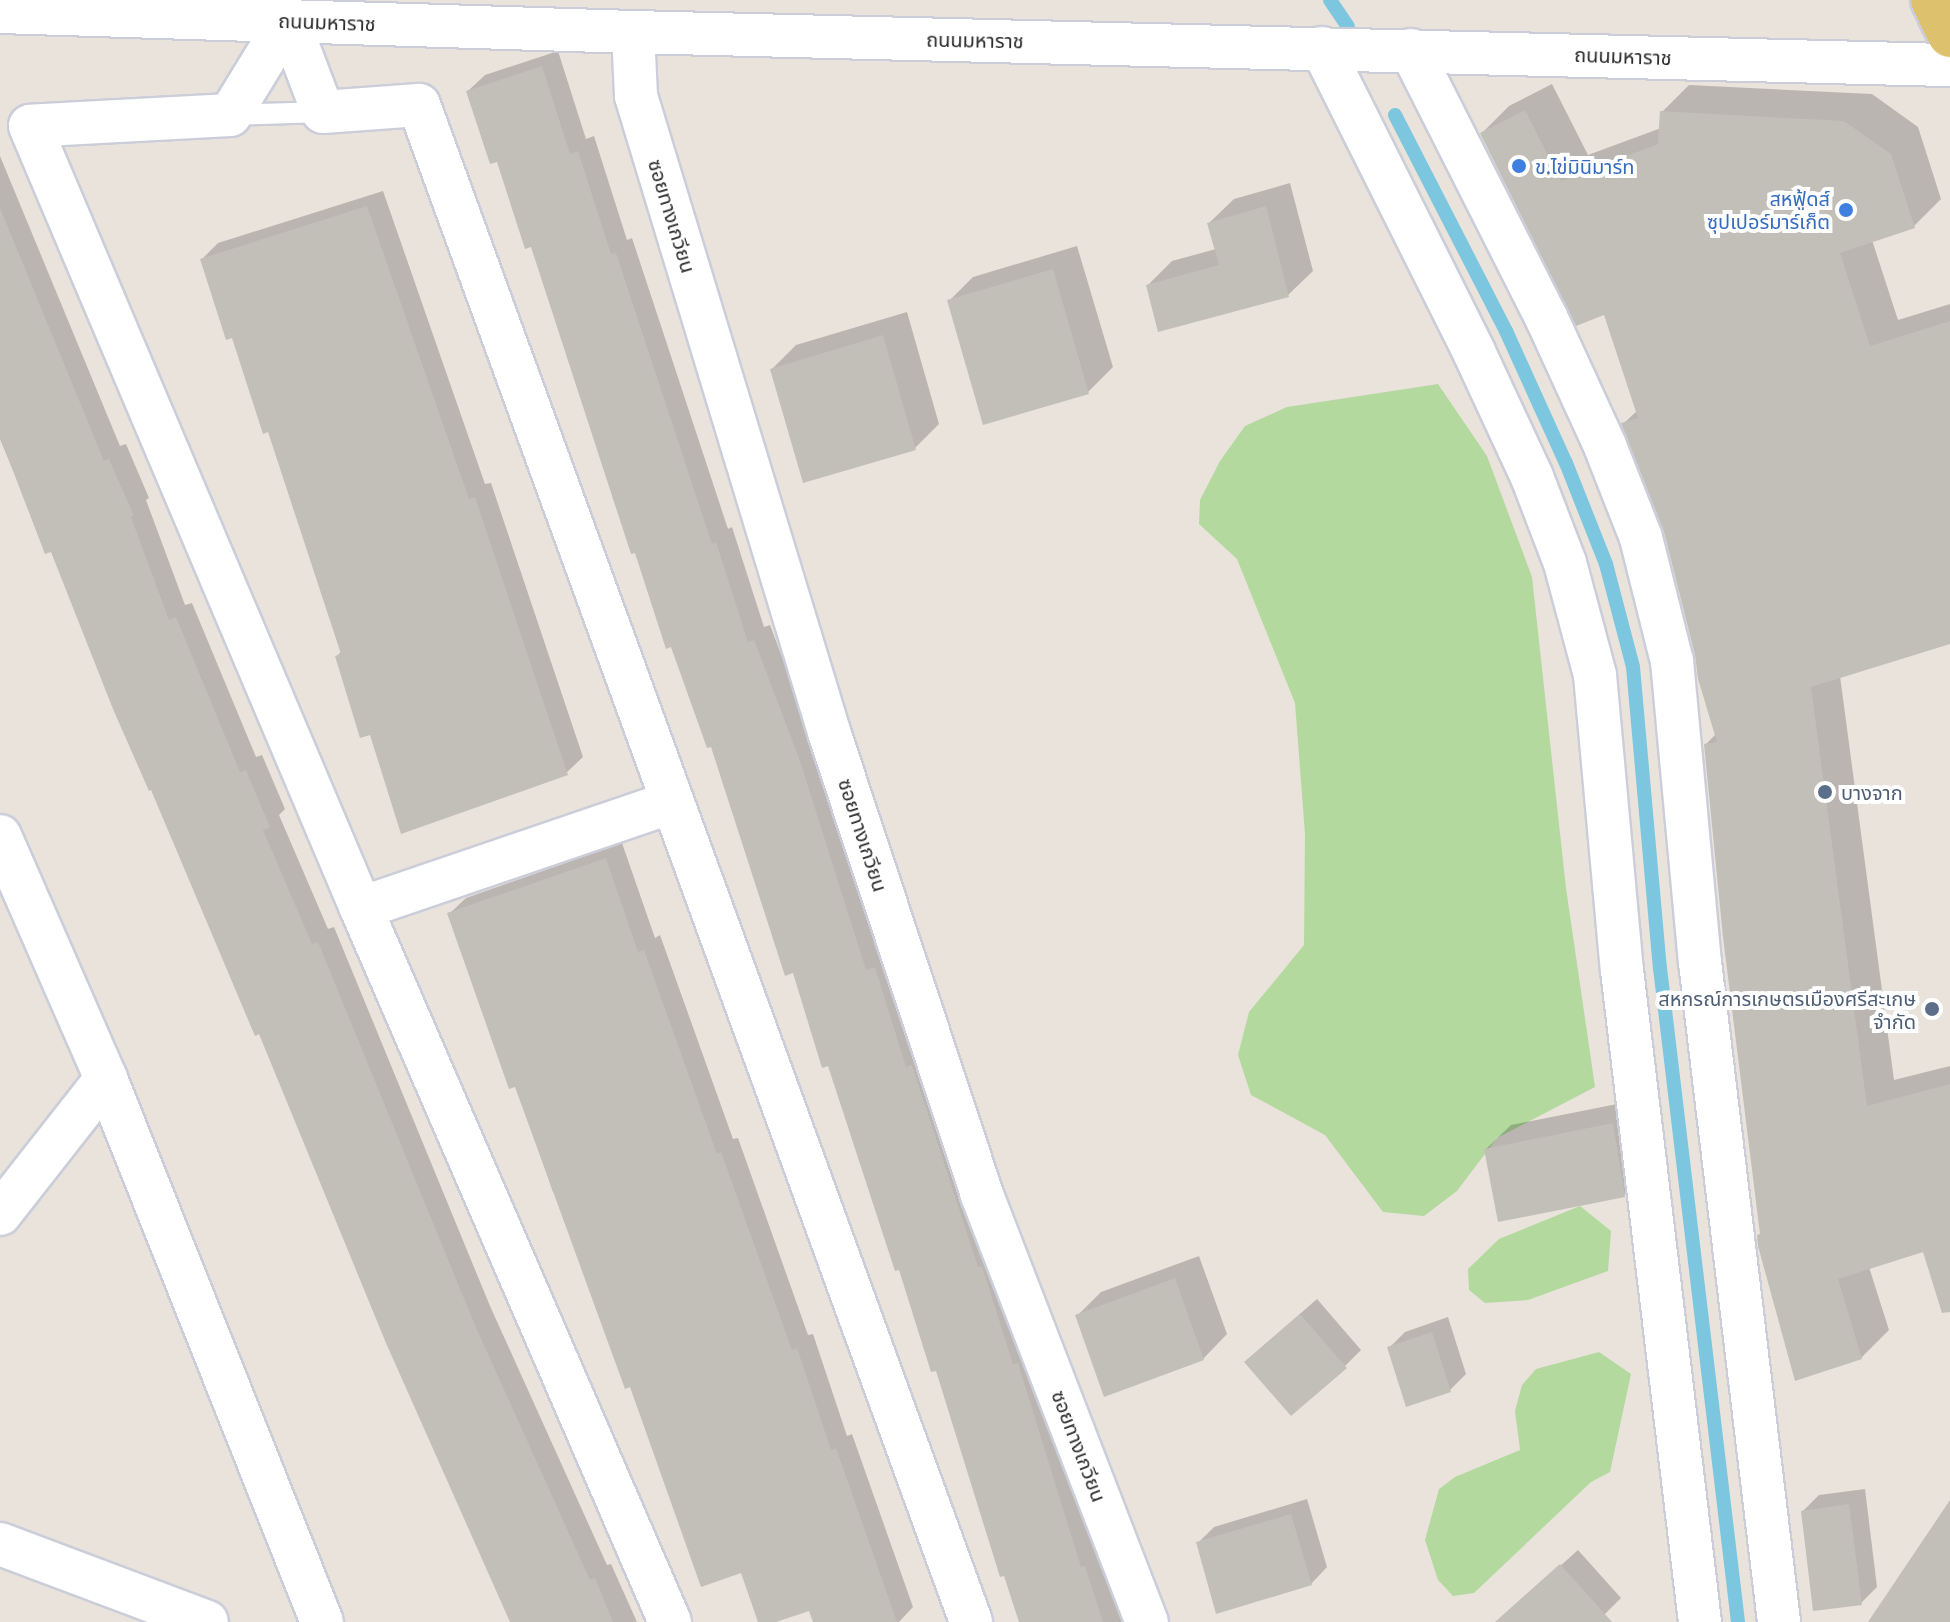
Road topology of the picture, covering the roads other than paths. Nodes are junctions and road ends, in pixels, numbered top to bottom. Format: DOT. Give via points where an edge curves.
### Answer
graph roads {
  1 [pos="1933,0"];
  2 [pos="0,12"];
  3 [pos="288,20"];
  4 [pos="633,32"];
  5 [pos="1950,35"];
  6 [pos="1322,48"];
  7 [pos="1411,50"];
  8 [pos="1950,65"];
  9 [pos="323,112"];
  10 [pos="230,115"];
  11 [pos="672,802"];
  12 [pos="0,836"];
  13 [pos="361,908"];
  14 [pos="106,1079"];
  15 [pos="0,1214"];
  16 [pos="0,1544"];
  17 [pos="207,1622"];
  18 [pos="322,1622"];
  19 [pos="670,1622"];
  20 [pos="971,1622"];
  21 [pos="1147,1622"];
  22 [pos="1700,1622"];
  23 [pos="1779,1622"];
  1 -- 5 [label="main road"];
  2 -- 3 [label="street, ถนนมหาราช"];
  3 -- 4 [label="street, ถนนมหาราช"];
  3 -- 9 [label="street"];
  3 -- 10 [label="street"];
  4 -- 6 [label="street, ถนนมหาราช"];
  4 -- 21 [label="street, ซอยทางเกวียน" via="636,96 830,735 982,1195"];
  6 -- 7 [label="street, ถนนมหาราช"];
  6 -- 22 [label="street" via="1532,477 1565,563 1595,675 1622,970"];
  7 -- 8 [label="street, ถนนมหาราช"];
  7 -- 23 [label="street" via="1605,446 1641,538 1672,661 1700,962"];
  9 -- 10 [label="lane"];
  9 -- 11 [label="street" via="419,105"];
  10 -- 13 [label="street" via="30,126"];
  11 -- 13 [label="street"];
  11 -- 20 [label="street"];
  12 -- 14 [label="street"];
  13 -- 19 [label="street"];
  14 -- 15 [label="street"];
  14 -- 18 [label="street"];
  16 -- 17 [label="street"];
}
